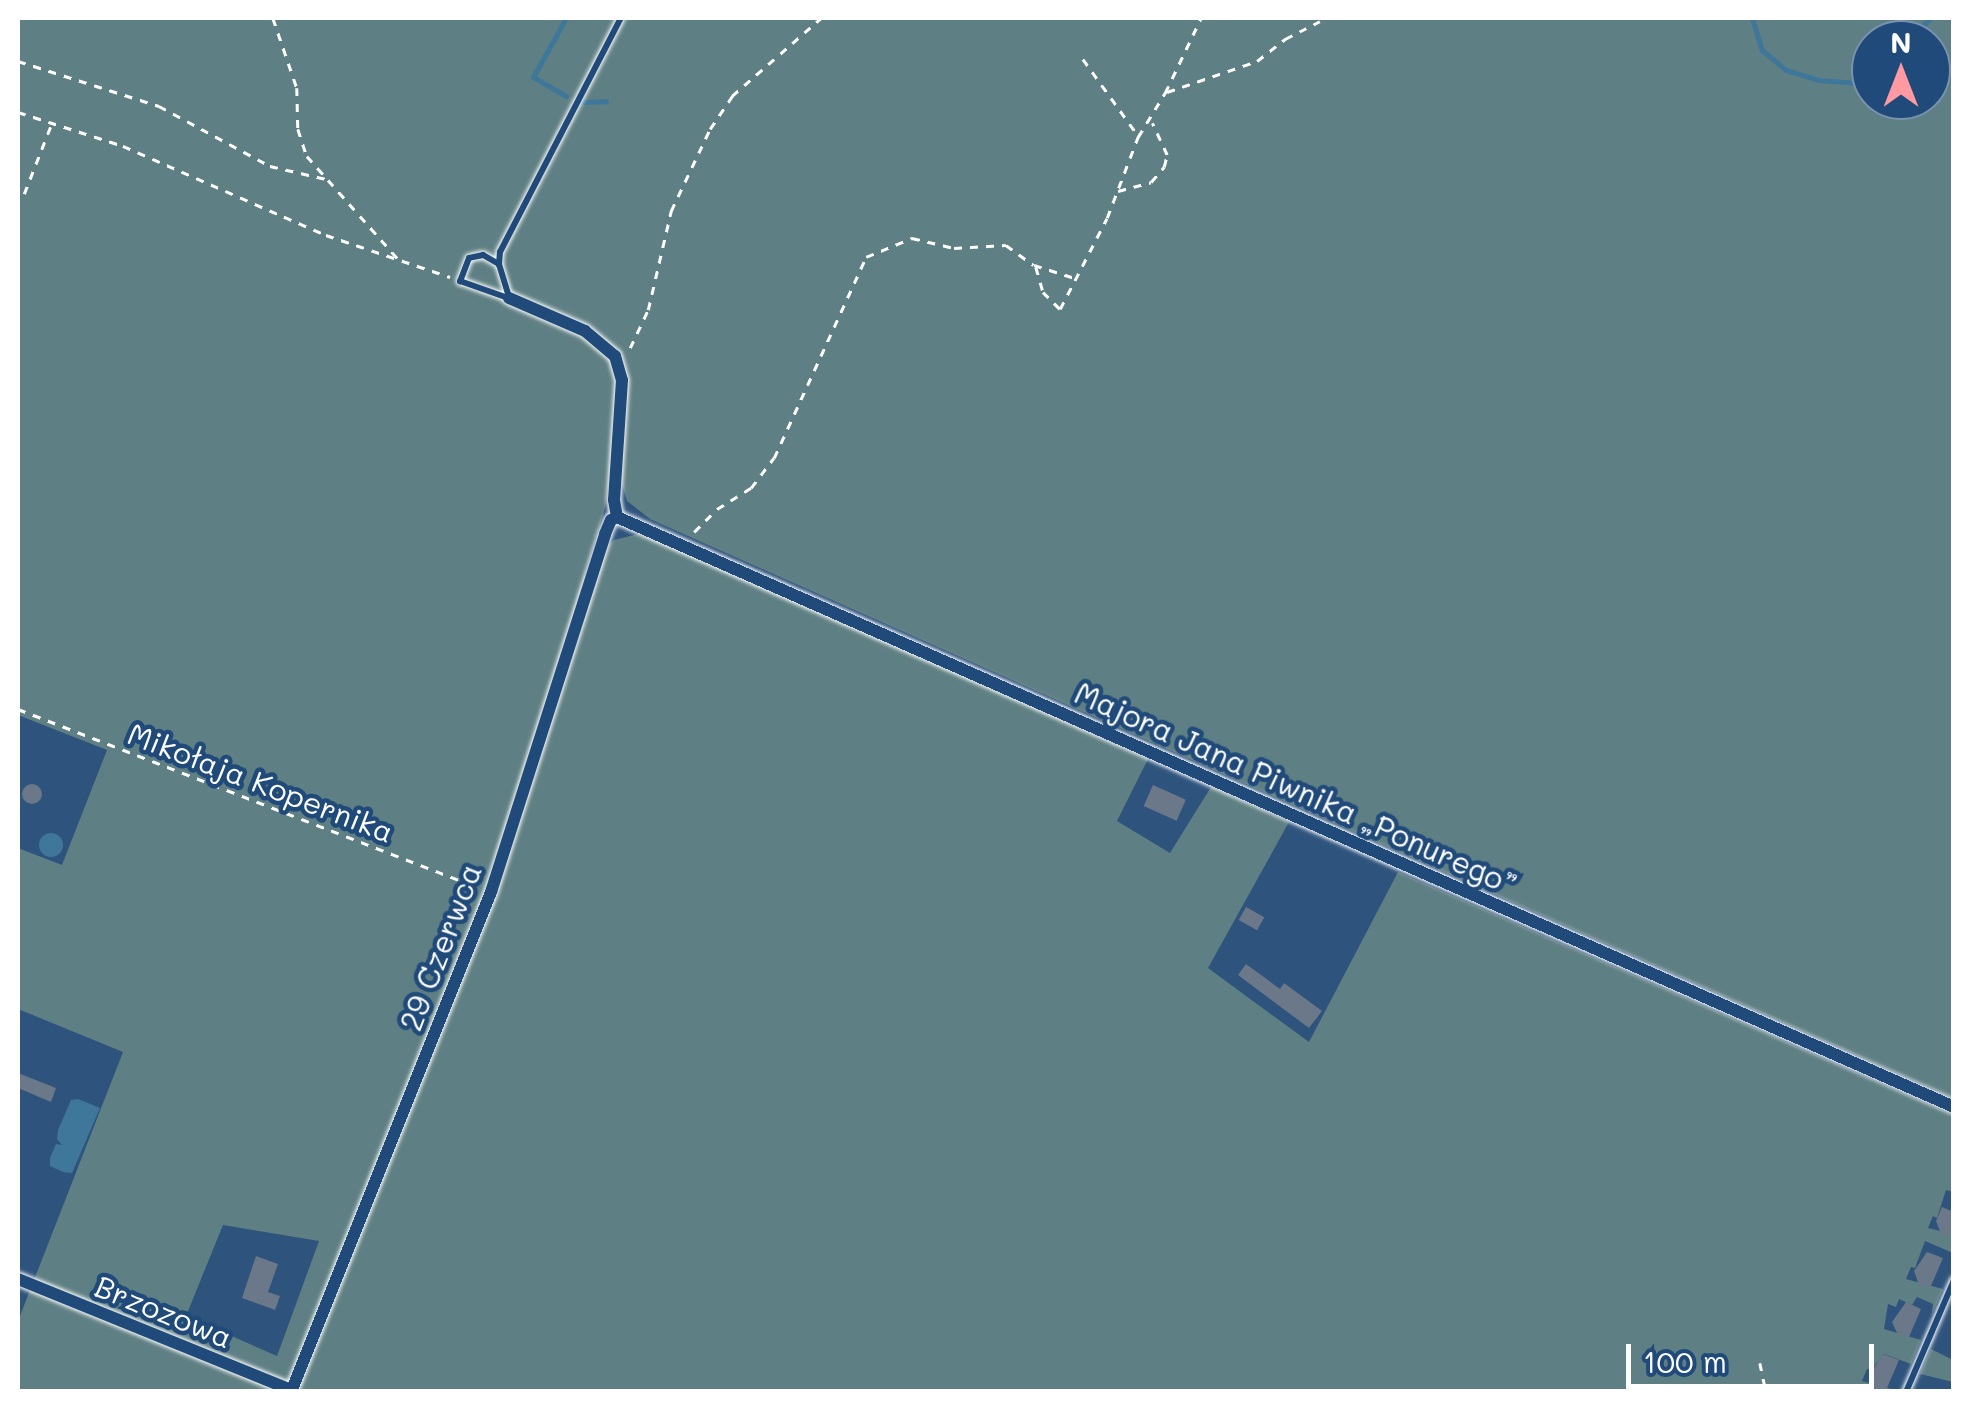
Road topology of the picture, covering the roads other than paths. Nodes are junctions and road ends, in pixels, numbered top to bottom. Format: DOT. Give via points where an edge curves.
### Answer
graph roads {
  1 [pos="621,18"];
  2 [pos="499,265"];
  3 [pos="509,298"];
  4 [pos="617,517"];
  5 [pos="1954,1107"];
  6 [pos="18,1279"];
  7 [pos="1954,1280"];
  8 [pos="291,1391"];
  9 [pos="1906,1392"];
  1 -- 2 [label="lane" via="538,174"];
  2 -- 3 [label="lane"];
  2 -- 3 [label="lane" via="483,255 470,258 460,281"];
  3 -- 4 [label="street" via="584,332 616,356 622,380"];
  4 -- 5 [label="street, Majora Jana Piwnika „Ponurego”"];
  4 -- 8 [label="street, 29 Czerwca" via="605,534 490,892"];
  6 -- 8 [label="street, Brzozowa"];
  7 -- 9 [label="lane"];
}
